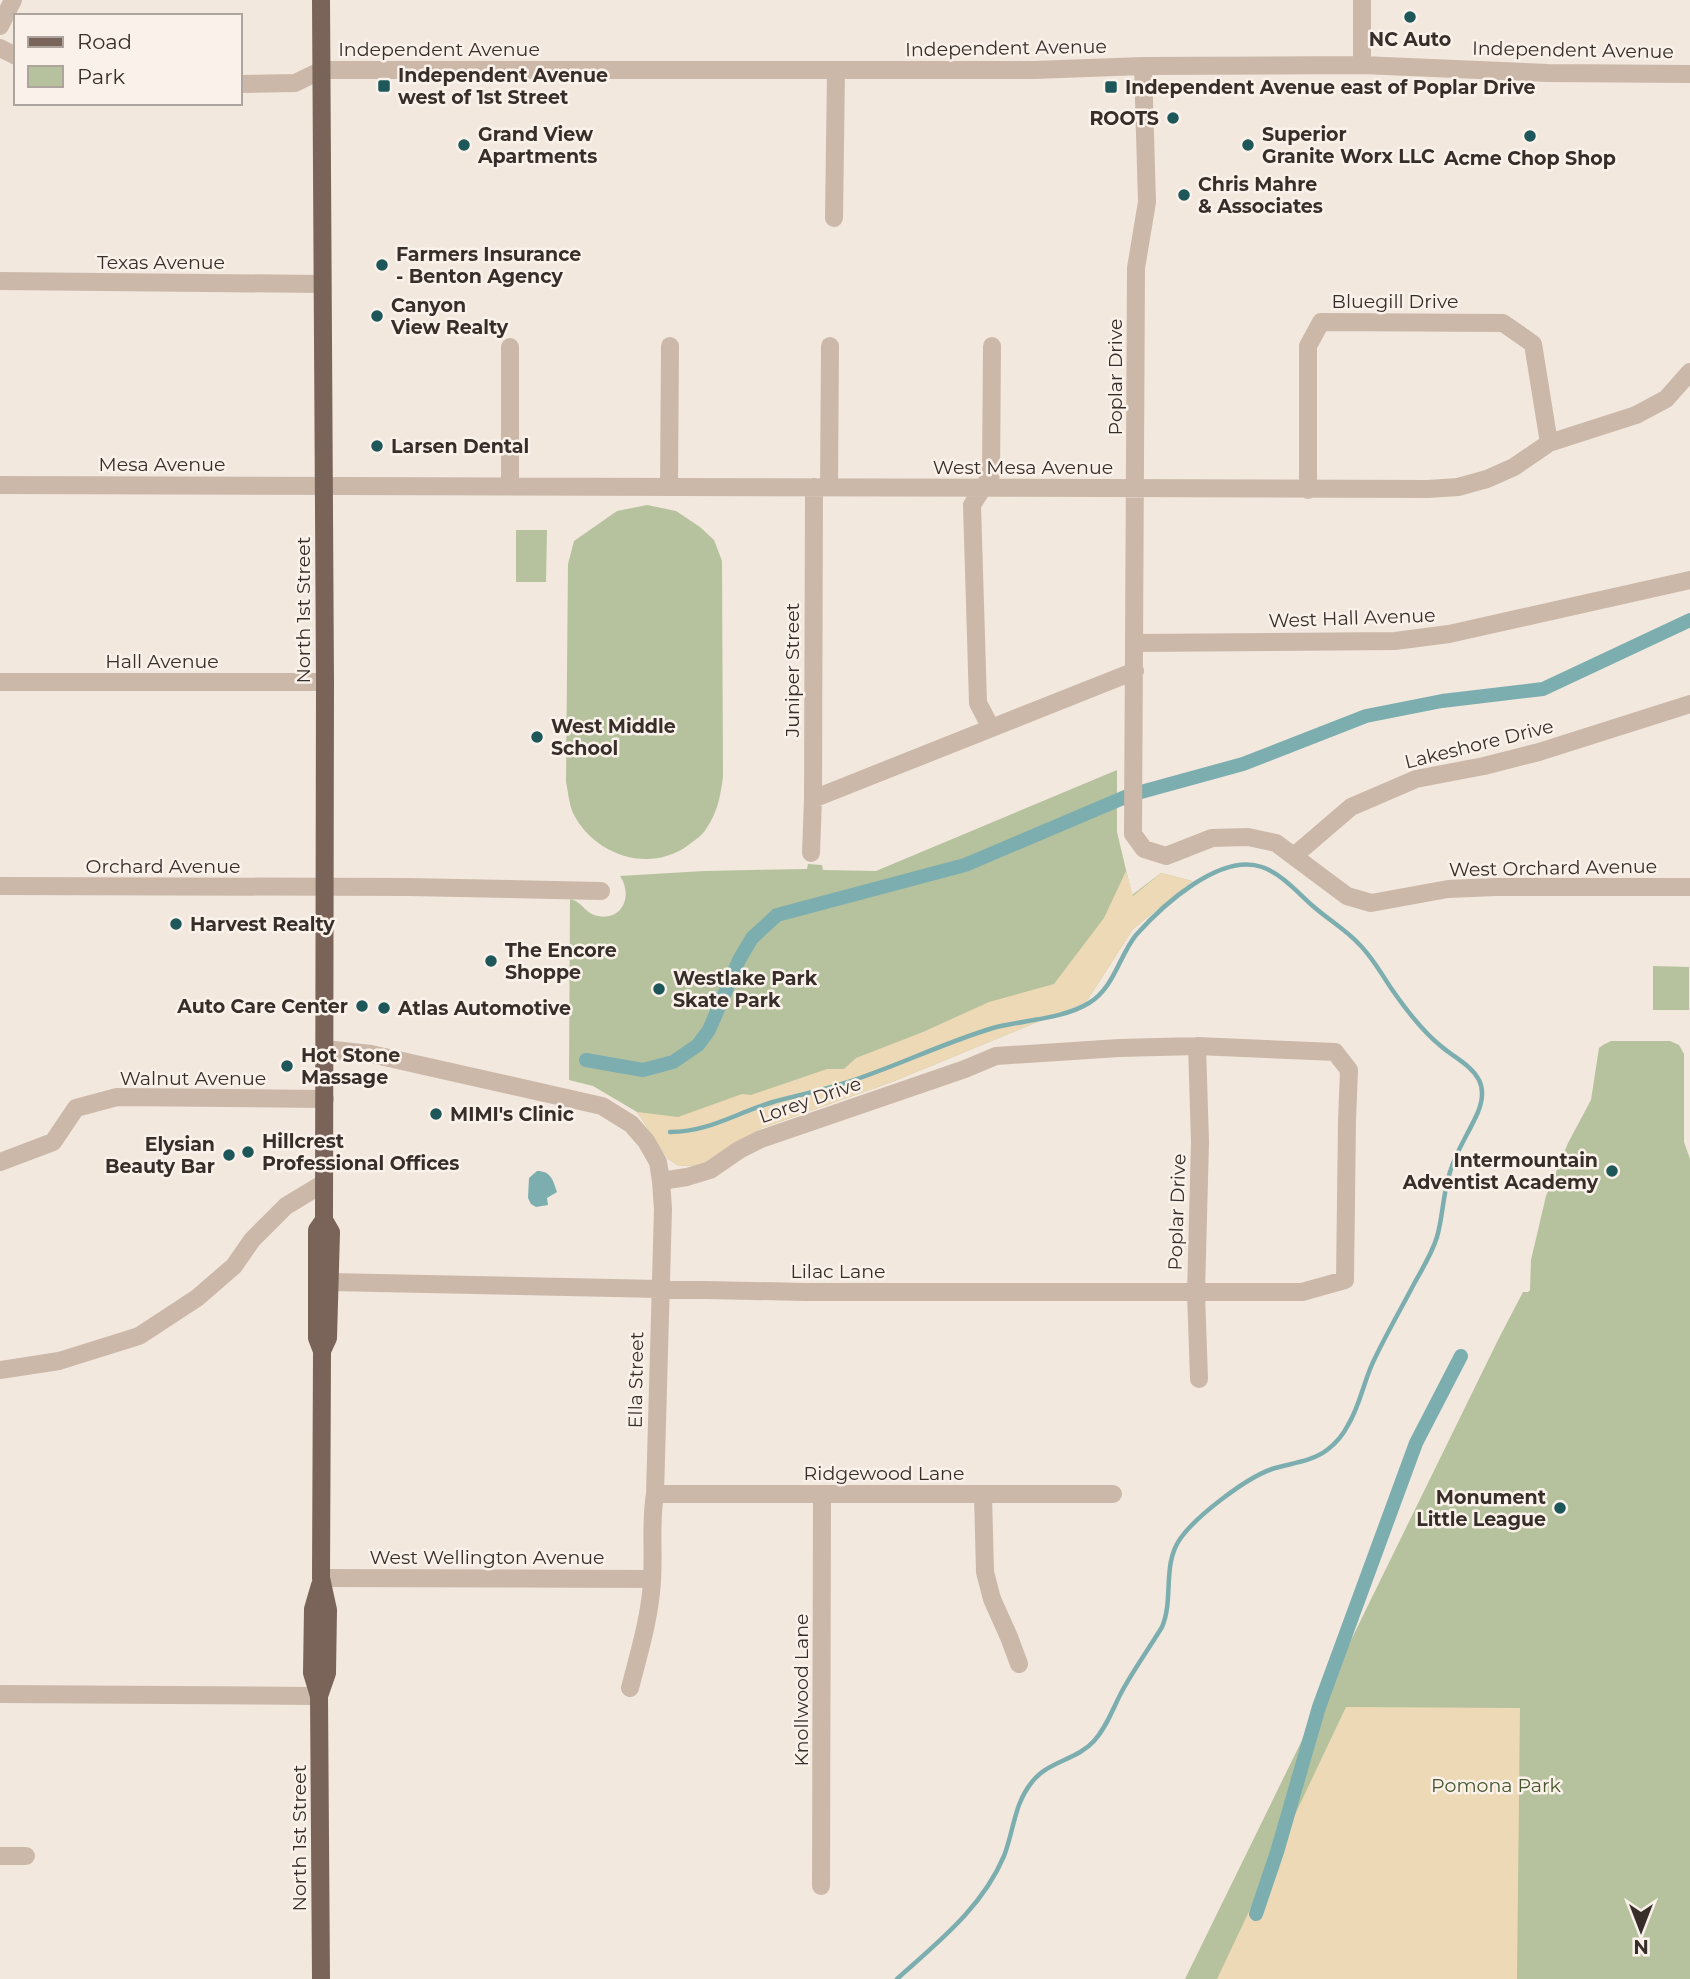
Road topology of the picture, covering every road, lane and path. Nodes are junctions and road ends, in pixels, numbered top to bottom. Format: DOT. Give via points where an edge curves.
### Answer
graph roads {
  1 [pos="13,0"];
  2 [pos="321,0"];
  3 [pos="1362,0"];
  4 [pos="0,26"];
  5 [pos="1362,65"];
  6 [pos="1143,66"];
  7 [pos="322,70"];
  8 [pos="836,71"];
  9 [pos="1690,74"];
  10 [pos="242,84"];
  11 [pos="834,218"];
  12 [pos="0,281"];
  13 [pos="322,285"];
  14 [pos="670,346"];
  15 [pos="830,346"];
  16 [pos="992,346"];
  17 [pos="510,347"];
  18 [pos="1690,372"];
  19 [pos="1549,443"];
  20 [pos="0,485"];
  21 [pos="324,485"];
  22 [pos="510,486"];
  23 [pos="669,487"];
  24 [pos="821,487"];
  25 [pos="983,488"];
  26 [pos="1136,489"];
  27 [pos="1308,490"];
  28 [pos="1690,580"];
  29 [pos="1135,643"];
  30 [pos="1135,671"];
  31 [pos="0,682"];
  32 [pos="325,682"];
  33 [pos="1690,704"];
  34 [pos="991,728"];
  35 [pos="813,799"];
  36 [pos="1134,815"];
  37 [pos="811,853"];
  38 [pos="1295,855"];
  39 [pos="0,887"];
  40 [pos="325,887"];
  41 [pos="1690,887"];
  42 [pos="601,891"];
  43 [pos="1197,1046"];
  44 [pos="325,1049"];
  45 [pos="325,1100"];
  46 [pos="0,1162"];
  47 [pos="661,1181"];
  48 [pos="324,1183"];
  49 [pos="324,1220"];
  50 [pos="1345,1280"];
  51 [pos="330,1282"];
  52 [pos="659,1289"];
  53 [pos="1196,1293"];
  54 [pos="322,1351"];
  55 [pos="0,1370"];
  56 [pos="1199,1379"];
  57 [pos="655,1494"];
  58 [pos="822,1494"];
  59 [pos="983,1494"];
  60 [pos="1113,1494"];
  61 [pos="321,1578"];
  62 [pos="652,1579"];
  63 [pos="1019,1664"];
  64 [pos="630,1688"];
  65 [pos="0,1694"];
  66 [pos="319,1696"];
  67 [pos="0,1856"];
  68 [pos="26,1856"];
  69 [pos="821,1886"];
  70 [pos="321,1979"];
  1 -- 4 [label="street"];
  2 -- 7 [label="main road, North 1st Street"];
  3 -- 5 [label="street"];
  5 -- 6 [label="street, Independent Avenue"];
  5 -- 9 [label="street, Independent Avenue"];
  6 -- 8 [label="street, Independent Avenue"];
  6 -- 26 [label="street, Poplar Drive" via="1147,202 1136,268"];
  7 -- 8 [label="street, Independent Avenue"];
  7 -- 10 [label="street" via="295,83"];
  7 -- 13 [label="main road, North 1st Street"];
  8 -- 11 [label="street"];
  12 -- 13 [label="street, Texas Avenue"];
  13 -- 21 [label="main road, North 1st Street"];
  14 -- 23 [label="street"];
  15 -- 24 [label="street, Juniper Street"];
  16 -- 25 [label="street" via="990,475"];
  17 -- 22 [label="street"];
  18 -- 19 [label="street, West Mesa Avenue" via="1667,399 1636,415"];
  19 -- 27 [label="street, West Mesa Avenue" via="1514,467 1458,487"];
  19 -- 27 [label="street, Bluegill Drive" via="1533,344 1503,323 1321,322 1308,346"];
  20 -- 21 [label="street, Mesa Avenue"];
  21 -- 22 [label="street, West Mesa Avenue"];
  21 -- 32 [label="main road, North 1st Street"];
  22 -- 23 [label="street, West Mesa Avenue"];
  23 -- 24 [label="street, West Mesa Avenue"];
  24 -- 25 [label="street, West Mesa Avenue"];
  24 -- 35 [label="street, Juniper Street"];
  25 -- 26 [label="street, West Mesa Avenue"];
  25 -- 34 [label="street" via="972,505 975,625 978,703"];
  26 -- 27 [label="street, West Mesa Avenue"];
  26 -- 29 [label="street, Poplar Drive"];
  28 -- 29 [label="street, West Hall Avenue" via="1449,634 1395,641"];
  29 -- 30 [label="street, Poplar Drive"];
  30 -- 34 [label="street"];
  30 -- 36 [label="street, Poplar Drive"];
  31 -- 32 [label="street, Hall Avenue"];
  32 -- 40 [label="main road, North 1st Street"];
  33 -- 38 [label="street, Lakeshore Drive" via="1539,752 1416,779 1351,807"];
  34 -- 35 [label="street"];
  35 -- 37 [label="street, Juniper Street"];
  36 -- 38 [label="street, West Orchard Avenue" via="1133,834 1144,849 1166,856 1212,838 1248,837 1276,843"];
  38 -- 41 [label="street, West Orchard Avenue" via="1347,896 1371,903 1460,889"];
  39 -- 40 [label="street, Orchard Avenue"];
  40 -- 42 [label="street"];
  40 -- 44 [label="main road, North 1st Street"];
  43 -- 47 [label="street, Lorey Drive" via="996,1056 761,1139 710,1170"];
  43 -- 50 [label="street, Lorey Drive" via="1335,1052 1349,1070"];
  43 -- 53 [label="street, Poplar Drive"];
  44 -- 45 [label="main road, North 1st Street"];
  44 -- 47 [label="street" via="371,1054 602,1106 631,1124 646,1141 658,1162"];
  45 -- 46 [label="street, Walnut Avenue" via="117,1097 76,1108 53,1142"];
  45 -- 48 [label="main road, North 1st Street"];
  47 -- 52 [label="street, Ella Street"];
  48 -- 49 [label="main road, North 1st Street"];
  48 -- 55 [label="street" via="286,1206 234,1266 197,1298 139,1336 59,1361"];
  49 -- 51 [label="main road, North 1st Street" via="331,1232"];
  49 -- 54 [label="main road, North 1st Street" via="317,1230 317,1338"];
  50 -- 53 [label="street, Lilac Lane" via="1302,1292"];
  51 -- 52 [label="street, Lilac Lane"];
  51 -- 54 [label="main road, North 1st Street" via="328,1338"];
  52 -- 53 [label="street, Lilac Lane"];
  52 -- 57 [label="street, Ella Street"];
  53 -- 56 [label="street, Poplar Drive"];
  54 -- 61 [label="main road, North 1st Street"];
  57 -- 58 [label="street, Ridgewood Lane"];
  57 -- 62 [label="street, Ella Street"];
  58 -- 59 [label="street, Ridgewood Lane"];
  58 -- 69 [label="street, Knollwood Lane"];
  59 -- 60 [label="street, Ridgewood Lane"];
  59 -- 63 [label="street" via="985,1572"];
  61 -- 62 [label="street, West Wellington Avenue"];
  61 -- 66 [label="main road, North 1st Street" via="313,1609 312,1673"];
  62 -- 64 [label="street, Ella Street"];
  65 -- 66 [label="street"];
  66 -- 70 [label="main road, North 1st Street"];
  67 -- 68 [label="street"];
}
